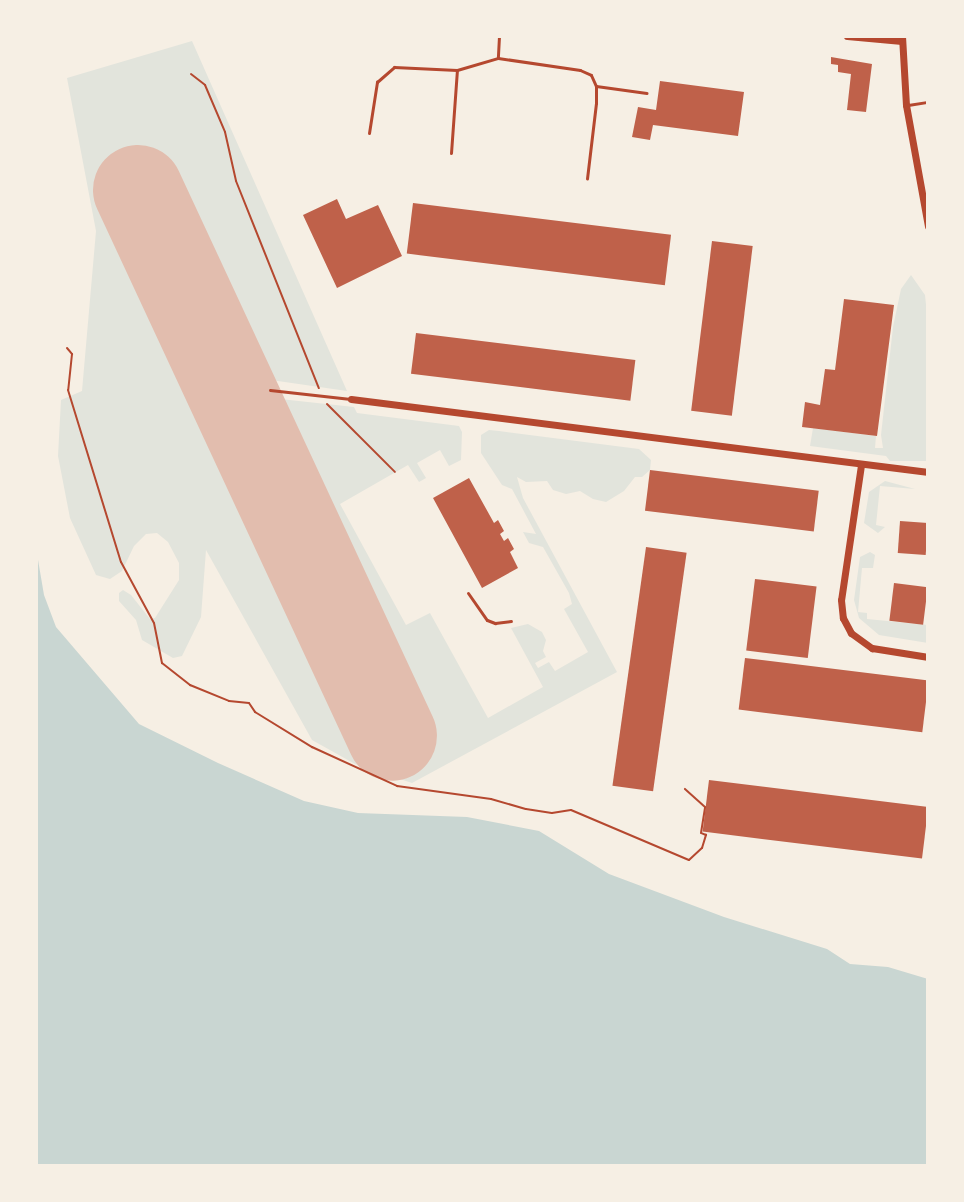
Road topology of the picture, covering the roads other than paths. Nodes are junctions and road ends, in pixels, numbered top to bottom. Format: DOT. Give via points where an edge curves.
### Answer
graph roads {
  1 [pos="499,36"];
  2 [pos="847,36"];
  3 [pos="902,39"];
  4 [pos="498,58"];
  5 [pos="457,70"];
  6 [pos="596,86"];
  7 [pos="647,93"];
  8 [pos="928,102"];
  9 [pos="906,105"];
  10 [pos="369,133"];
  11 [pos="451,153"];
  12 [pos="587,178"];
  13 [pos="925,202"];
  14 [pos="928,226"];
  15 [pos="270,390"];
  16 [pos="351,399"];
  17 [pos="861,465"];
  18 [pos="928,472"];
  19 [pos="468,593"];
  20 [pos="511,621"];
  21 [pos="928,657"];
  1 -- 4 [label="lane"];
  2 -- 3 [label="street"];
  3 -- 9 [label="street"];
  4 -- 5 [label="lane"];
  4 -- 6 [label="lane" via="580,70 591,75"];
  5 -- 10 [label="lane" via="394,67 382,75"];
  5 -- 11 [label="lane"];
  6 -- 7 [label="lane"];
  6 -- 12 [label="lane"];
  8 -- 9 [label="lane"];
  9 -- 13 [label="street"];
  13 -- 14 [label="street"];
  15 -- 16 [label="lane"];
  16 -- 17 [label="street"];
  17 -- 18 [label="street"];
  17 -- 21 [label="street" via="841,600 843,618 864,644"];
  19 -- 20 [label="lane" via="487,620"];
}
